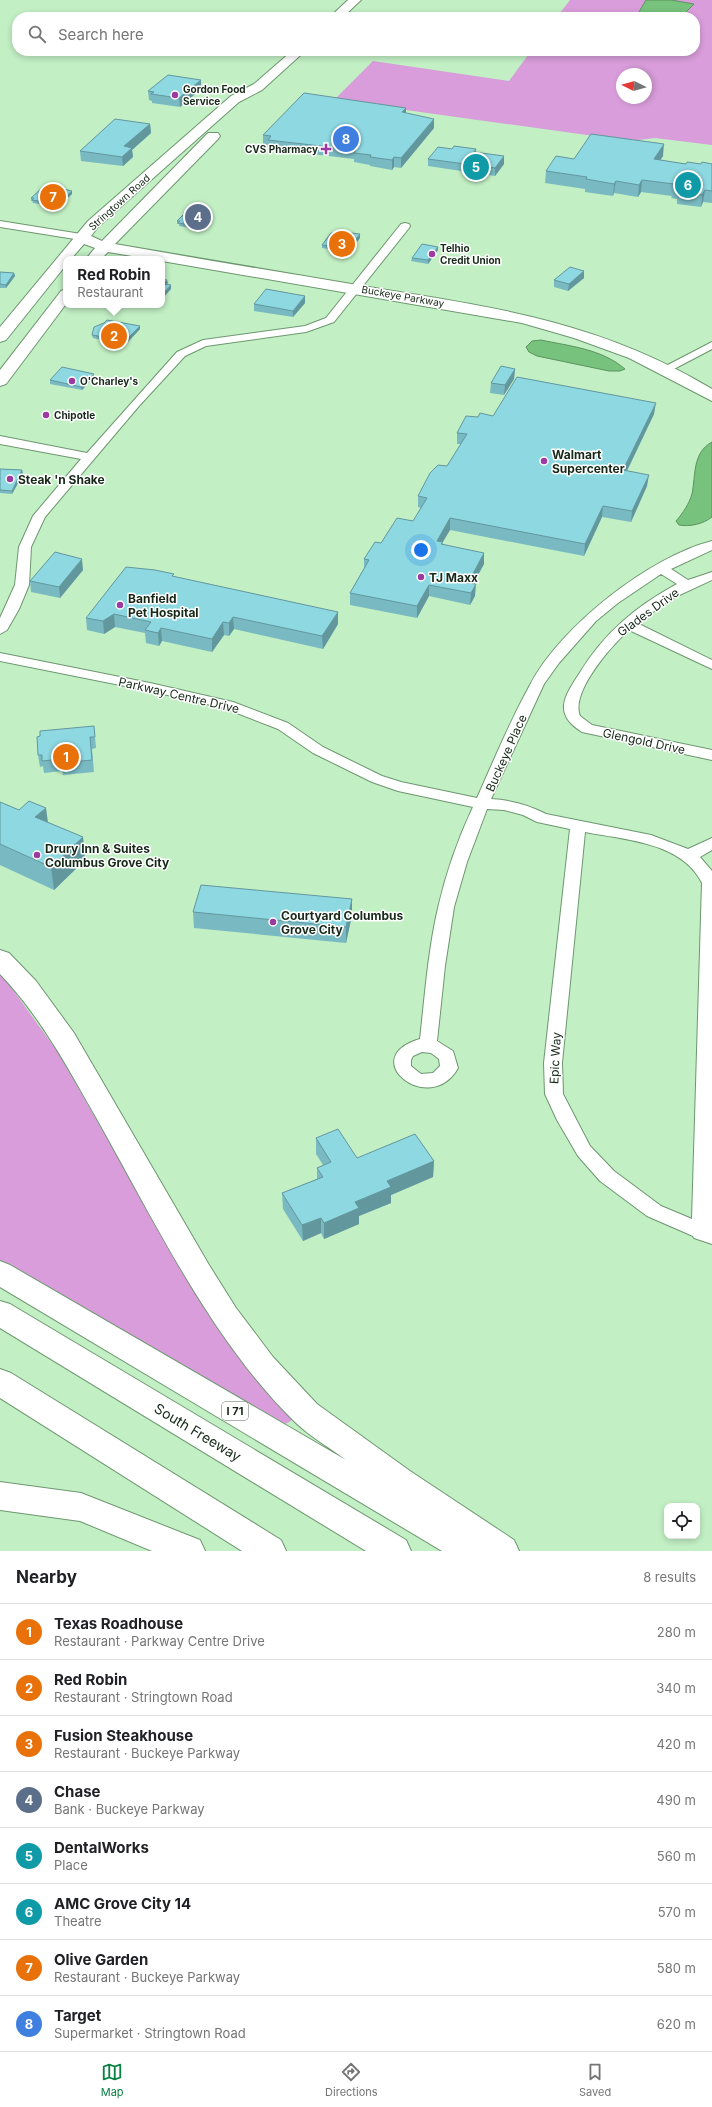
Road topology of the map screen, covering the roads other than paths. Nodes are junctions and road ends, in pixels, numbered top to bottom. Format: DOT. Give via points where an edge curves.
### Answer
graph roads {
  1 [pos="355,0"];
  2 [pos="342,12"];
  3 [pos="294,56"];
  4 [pos="258,87"];
  5 [pos="147,176"];
  6 [pos="0,224"];
  7 [pos="405,226"];
  8 [pos="81,237"];
  9 [pos="106,241"];
  10 [pos="66,256"];
  11 [pos="95,256"];
  12 [pos="63,259"];
  13 [pos="358,284"];
  14 [pos="63,298"];
  15 [pos="0,337"];
  16 [pos="712,345"];
  17 [pos="673,365"];
  18 [pos="712,380"];
  19 [pos="0,381"];
  20 [pos="712,396"];
  21 [pos="0,440"];
  22 [pos="90,457"];
  23 [pos="712,545"];
  24 [pos="660,568"];
  25 [pos="712,576"];
  26 [pos="687,585"];
  27 [pos="628,624"];
  28 [pos="0,630"];
  29 [pos="0,657"];
  30 [pos="712,665"];
  31 [pos="576,724"];
  32 [pos="712,755"];
  33 [pos="483,804"];
  34 [pos="578,826"];
  35 [pos="712,843"];
  36 [pos="689,856"];
  37 [pos="710,952"];
  38 [pos="0,959"];
  39 [pos="428,1045"];
  40 [pos="708,1106"];
  41 [pos="706,1235"];
  42 [pos="0,1273"];
  43 [pos="0,1313"];
  44 [pos="0,1382"];
  45 [pos="0,1496"];
  46 [pos="189,1551"];
  47 [pos="270,1551"];
  48 [pos="395,1551"];
  49 [pos="470,1551"];
  50 [pos="503,1551"];
  1 -- 2 [label="main road"];
  3 -- 4 [label="main road, Stringtown Road"];
  4 -- 5 [label="main road, Stringtown Road" via="235,99"];
  4 -- 9 [label="main road, Stringtown Road" via="250,100"];
  5 -- 8 [label="main road, Stringtown Road"];
  5 -- 9 [label="main road" via="143,188"];
  6 -- 8 [label="street, Buckeye Parkway"];
  7 -- 13 [label="street"];
  8 -- 9 [label="main road, Buckeye Parkway"];
  8 -- 10 [label="main road, Stringtown Road"];
  9 -- 11 [label="main road, Stringtown Road"];
  9 -- 13 [label="main road, Buckeye Parkway"];
  12 -- 15 [label="main road, Stringtown Road"];
  13 -- 17 [label="main road, Buckeye Parkway" via="547,324"];
  13 -- 22 [label="street" via="330,320 319,325 306,329 212,341 187,349 172,362"];
  14 -- 19 [label="main road"];
  16 -- 17 [label="street"];
  17 -- 18 [label="main road, Buckeye Parkway"];
  17 -- 20 [label="main road, Buckeye Parkway"];
  21 -- 22 [label="street"];
  22 -- 28 [label="street" via="36,521 25,547 22,584"];
  23 -- 24 [label="street, Buckeye Place"];
  24 -- 26 [label="street, Glades Drive"];
  24 -- 33 [label="street, Buckeye Place" via="620,593 600,610 582,626 550,665 538,684"];
  25 -- 26 [label="street, Glades Drive" via="700,578"];
  26 -- 27 [label="street, Glades Drive" via="667,595"];
  27 -- 30 [label="street"];
  27 -- 31 [label="street, Glades Drive" via="602,649 572,694 571,714"];
  29 -- 33 [label="street, Parkway Centre Drive" via="228,705 283,726 318,750 377,779"];
  31 -- 32 [label="street, Glengold Drive" via="598,732"];
  33 -- 34 [label="street, Parkway Centre Drive" via="503,814 526,819 542,818"];
  33 -- 39 [label="street, Buckeye Place" via="465,844 451,890"];
  34 -- 36 [label="street, Parkway Centre Drive" via="651,840"];
  34 -- 41 [label="street, Epic Way" via="553,1063 554,1094 584,1151 607,1176 654,1211"];
  35 -- 36 [label="street"];
  36 -- 37 [label="street, Parkway Centre Drive" via="705,872 710,883"];
  37 -- 40 [label="street, Parkway Centre Drive"];
  38 -- 50 [label="highway" via="27,986 65,1040 226,1317 263,1366 306,1413"];
  40 -- 41 [label="street, Parkway Centre Drive"];
  42 -- 49 [label="highway, I 71"];
  43 -- 48 [label="highway, South Freeway"];
  44 -- 47 [label="highway"];
  45 -- 46 [label="highway" via="81,1507"];
}
